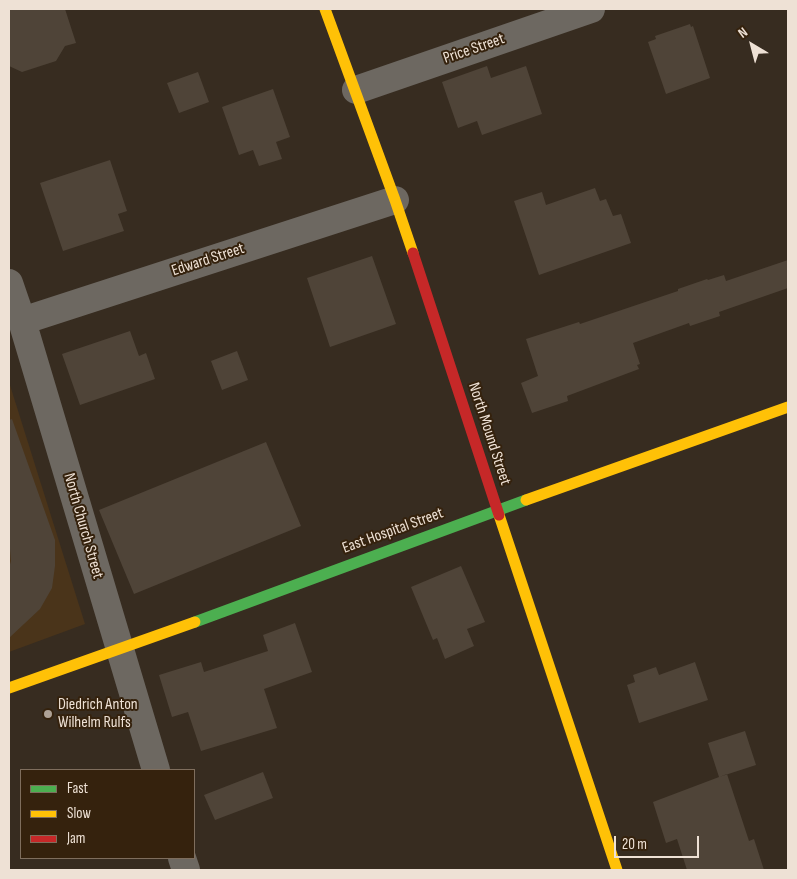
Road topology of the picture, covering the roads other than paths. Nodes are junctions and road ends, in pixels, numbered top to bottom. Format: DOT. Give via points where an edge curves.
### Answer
graph roads {
  1 [pos="326,9"];
  2 [pos="591,9"];
  3 [pos="356,90"];
  4 [pos="395,200"];
  5 [pos="9,283"];
  6 [pos="22,321"];
  7 [pos="788,407"];
  8 [pos="497,510"];
  9 [pos="119,650"];
  10 [pos="9,688"];
  11 [pos="156,769"];
  12 [pos="618,870"];
  1 -- 3 [label="street, North Mound Street"];
  2 -- 3 [label="street, Price Street"];
  3 -- 4 [label="street, North Mound Street"];
  4 -- 6 [label="street, Edward Street"];
  4 -- 8 [label="street, North Mound Street"];
  5 -- 6 [label="street, North Church Street"];
  6 -- 9 [label="street, North Church Street"];
  7 -- 8 [label="street, East Hospital Street"];
  8 -- 9 [label="street, East Hospital Street"];
  8 -- 12 [label="street, North Mound Street"];
  9 -- 10 [label="street, East Hospital Street"];
  9 -- 11 [label="street, North Church Street"];
}
